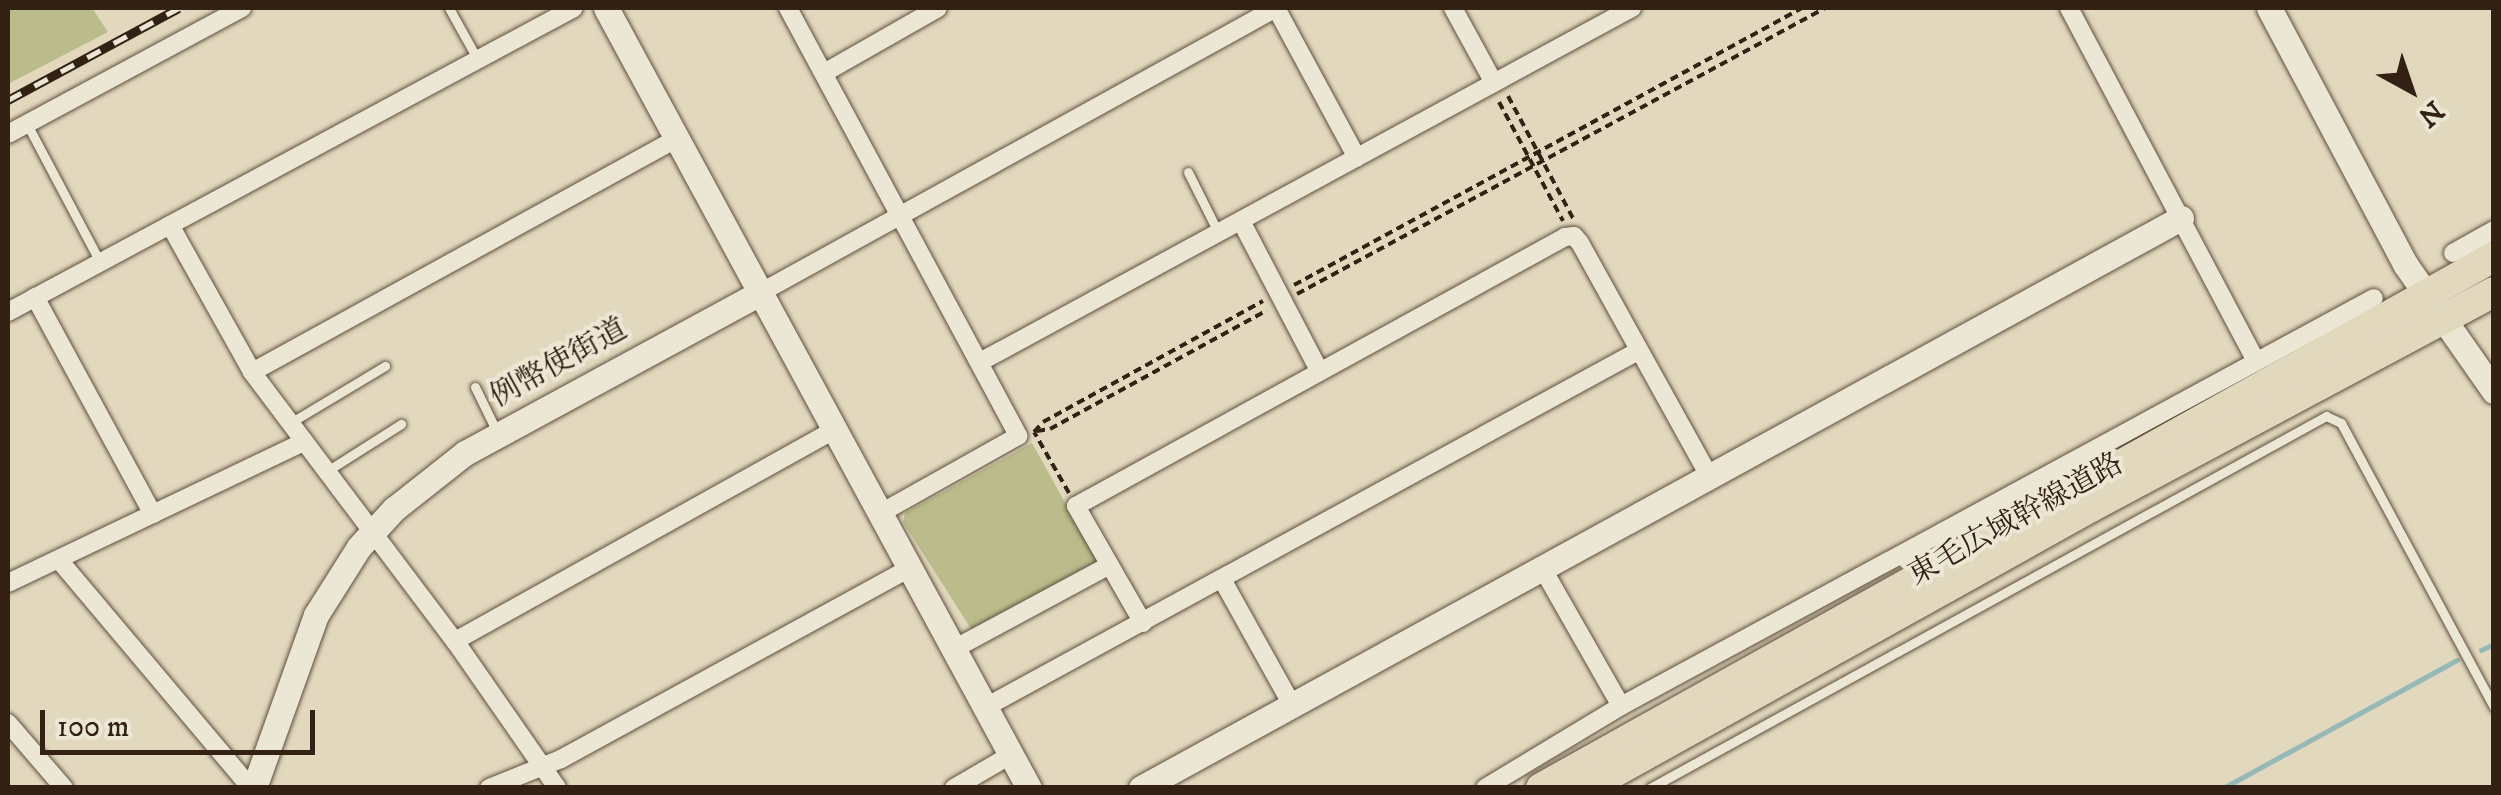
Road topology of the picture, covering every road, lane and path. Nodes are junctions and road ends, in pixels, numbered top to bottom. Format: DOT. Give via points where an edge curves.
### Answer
graph roads {
  1 [pos="242,8"];
  2 [pos="450,8"];
  3 [pos="574,8"];
  4 [pos="606,8"];
  5 [pos="788,8"];
  6 [pos="938,8"];
  7 [pos="1453,8"];
  8 [pos="1632,8"];
  9 [pos="1802,8"];
  10 [pos="1824,8"];
  11 [pos="2069,8"];
  12 [pos="2269,8"];
  13 [pos="478,60"];
  14 [pos="824,74"];
  15 [pos="1494,83"];
  16 [pos="27,124"];
  17 [pos="8,134"];
  18 [pos="676,139"];
  19 [pos="1537,152"];
  20 [pos="1529,156"];
  21 [pos="1357,158"];
  22 [pos="1542,162"];
  23 [pos="1534,166"];
  24 [pos="1188,172"];
  25 [pos="901,214"];
  26 [pos="2181,218"];
  27 [pos="1241,221"];
  28 [pos="170,225"];
  29 [pos="2494,230"];
  30 [pos="1218,232"];
  31 [pos="1574,236"];
  32 [pos="2453,253"];
  33 [pos="2494,257"];
  34 [pos="100,262"];
  35 [pos="2494,292"];
  36 [pos="758,294"];
  37 [pos="2426,294"];
  38 [pos="35,297"];
  39 [pos="1280,298"];
  40 [pos="2374,298"];
  41 [pos="8,312"];
  42 [pos="2444,320"];
  43 [pos="1638,351"];
  44 [pos="2256,360"];
  45 [pos="980,362"];
  46 [pos="385,366"];
  47 [pos="252,372"];
  48 [pos="1320,372"];
  49 [pos="475,388"];
  50 [pos="2494,391"];
  51 [pos="290,423"];
  52 [pos="402,424"];
  53 [pos="834,430"];
  54 [pos="499,434"];
  55 [pos="1026,434"];
  56 [pos="304,442"];
  57 [pos="327,470"];
  58 [pos="1710,478"];
  59 [pos="2024,486"];
  60 [pos="2079,486"];
  61 [pos="1076,506"];
  62 [pos="153,514"];
  63 [pos="879,514"];
  64 [pos="372,531"];
  65 [pos="58,560"];
  66 [pos="1110,565"];
  67 [pos="908,569"];
  68 [pos="1544,570"];
  69 [pos="1223,581"];
  70 [pos="8,583"];
  71 [pos="1144,623"];
  72 [pos="455,641"];
  73 [pos="952,650"];
  74 [pos="1292,705"];
  75 [pos="1621,706"];
  76 [pos="2494,707"];
  77 [pos="984,708"];
  78 [pos="8,723"];
  79 [pos="1009,756"];
  80 [pos="545,765"];
  81 [pos="64,788"];
  82 [pos="252,788"];
  83 [pos="489,788"];
  84 [pos="558,788"];
  85 [pos="954,788"];
  86 [pos="1029,788"];
  87 [pos="1141,788"];
  88 [pos="1485,788"];
  89 [pos="1541,788"];
  90 [pos="1586,788"];
  91 [pos="1650,788"];
  1 -- 16 [label="street"];
  2 -- 13 [label="lane"];
  3 -- 13 [label="street"];
  4 -- 18 [label="street"];
  5 -- 14 [label="street"];
  6 -- 14 [label="street"];
  7 -- 15 [label="street"];
  8 -- 15 [label="street"];
  9 -- 19 [label="path"];
  10 -- 22 [label="path"];
  11 -- 26 [label="street"];
  12 -- 37 [label="street"];
  13 -- 28 [label="street"];
  14 -- 25 [label="street"];
  15 -- 19 [label="path"];
  15 -- 20 [label="path"];
  15 -- 21 [label="street"];
  16 -- 17 [label="street"];
  16 -- 34 [label="lane"];
  18 -- 36 [label="street"];
  18 -- 47 [label="street"];
  19 -- 20 [label="path"];
  19 -- 22 [label="path"];
  20 -- 23 [label="path"];
  20 -- 39 [label="path"];
  21 -- 25 [label="street" via="1276,8"];
  21 -- 27 [label="street"];
  22 -- 23 [label="path"];
  22 -- 31 [label="path" via="1574,221"];
  23 -- 31 [label="path"];
  23 -- 39 [label="path"];
  24 -- 30 [label="lane"];
  25 -- 36 [label="street"];
  25 -- 45 [label="street"];
  26 -- 44 [label="street"];
  26 -- 58 [label="street"];
  27 -- 30 [label="street"];
  27 -- 39 [label="street"];
  28 -- 34 [label="street"];
  28 -- 47 [label="street"];
  29 -- 32 [label="street"];
  30 -- 45 [label="street"];
  31 -- 43 [label="street"];
  31 -- 48 [label="street"];
  33 -- 37 [label="highway, 東毛広域幹線道路"];
  34 -- 38 [label="street"];
  35 -- 42 [label="highway, 東毛広域幹線道路"];
  36 -- 53 [label="street"];
  36 -- 54 [label="street, 例幣使街道"];
  37 -- 42 [label="street"];
  37 -- 60 [label="highway, 東毛広域幹線道路"];
  38 -- 41 [label="street"];
  38 -- 62 [label="street"];
  39 -- 48 [label="street"];
  39 -- 55 [label="path"];
  39 -- 55 [label="path" via="1050,429"];
  40 -- 44 [label="street"];
  42 -- 50 [label="street"];
  42 -- 90 [label="highway, 東毛広域幹線道路"];
  43 -- 58 [label="street"];
  43 -- 69 [label="street"];
  44 -- 59 [label="street"];
  45 -- 55 [label="street"];
  46 -- 51 [label="lane"];
  47 -- 51 [label="street"];
  48 -- 61 [label="street"];
  49 -- 54 [label="lane"];
  51 -- 56 [label="street"];
  52 -- 57 [label="lane"];
  53 -- 63 [label="street"];
  53 -- 72 [label="street"];
  54 -- 64 [label="street, 例幣使街道" via="440,469"];
  55 -- 61 [label="path"];
  55 -- 63 [label="street"];
  56 -- 57 [label="street"];
  56 -- 62 [label="street"];
  57 -- 64 [label="street"];
  58 -- 68 [label="street"];
  59 -- 60 [label="street"];
  59 -- 75 [label="street"];
  60 -- 89 [label="highway, 東毛広域幹線道路"];
  61 -- 66 [label="street"];
  62 -- 65 [label="street"];
  63 -- 67 [label="street"];
  64 -- 72 [label="street"];
  64 -- 82 [label="street, 例幣使街道" via="310,629"];
  65 -- 70 [label="street"];
  65 -- 82 [label="street"];
  66 -- 71 [label="street"];
  66 -- 73 [label="street"];
  67 -- 73 [label="street"];
  67 -- 80 [label="street"];
  68 -- 74 [label="street"];
  68 -- 75 [label="street"];
  69 -- 71 [label="street"];
  69 -- 74 [label="street"];
  71 -- 77 [label="street"];
  72 -- 80 [label="street"];
  73 -- 77 [label="street"];
  74 -- 87 [label="street"];
  75 -- 88 [label="street"];
  76 -- 91 [label="lane" via="2341,423 2326,416"];
  77 -- 79 [label="street"];
  78 -- 81 [label="street"];
  79 -- 85 [label="street"];
  79 -- 86 [label="street"];
  80 -- 83 [label="street"];
  80 -- 84 [label="street"];
}
